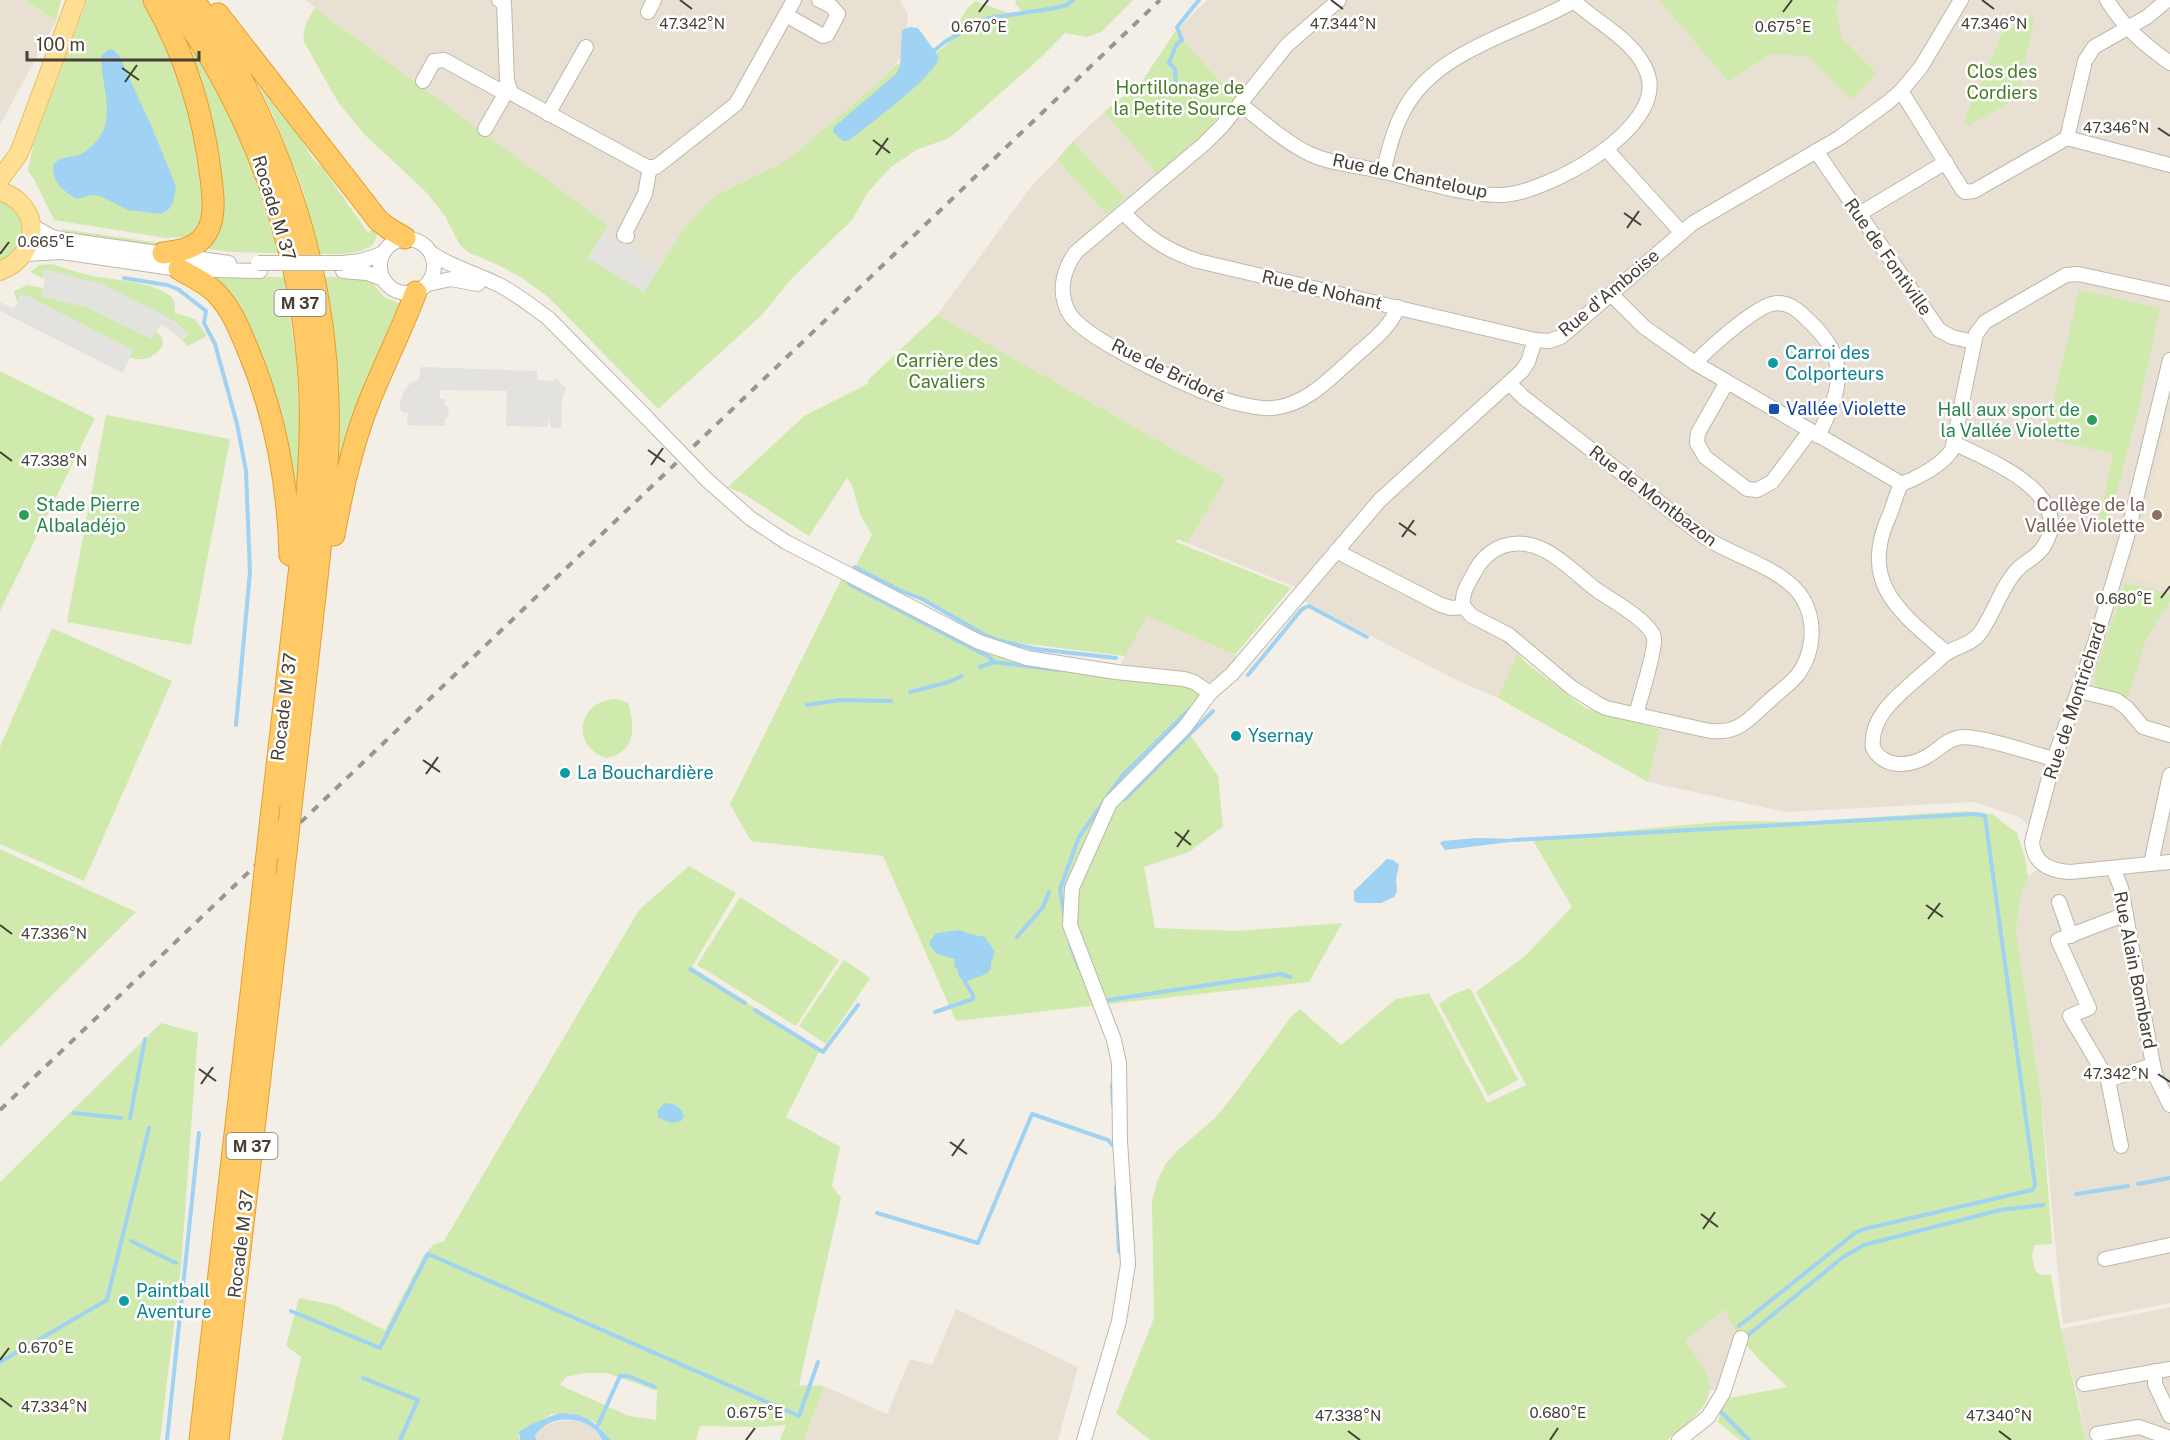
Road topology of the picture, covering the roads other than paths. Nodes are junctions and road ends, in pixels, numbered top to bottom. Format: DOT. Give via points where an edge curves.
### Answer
graph roads {
  1 [pos="76,0"];
  2 [pos="154,0"];
  3 [pos="172,0"];
  4 [pos="194,0"];
  5 [pos="206,0"];
  6 [pos="795,0"];
  7 [pos="819,0"];
  8 [pos="1339,0"];
  9 [pos="1961,0"];
  10 [pos="2107,0"];
  11 [pos="2167,0"];
  12 [pos="506,1"];
  13 [pos="1575,1"];
  14 [pos="786,15"];
  15 [pos="2128,28"];
  16 [pos="586,47"];
  17 [pos="2170,63"];
  18 [pos="423,81"];
  19 [pos="508,89"];
  20 [pos="1901,90"];
  21 [pos="1240,104"];
  22 [pos="549,114"];
  23 [pos="485,129"];
  24 [pos="2067,138"];
  25 [pos="1606,149"];
  26 [pos="1816,151"];
  27 [pos="18,154"];
  28 [pos="1946,162"];
  29 [pos="2170,165"];
  30 [pos="650,167"];
  31 [pos="1383,172"];
  32 [pos="0,179"];
  33 [pos="0,191"];
  34 [pos="18,200"];
  35 [pos="1123,212"];
  36 [pos="1859,214"];
  37 [pos="31,225"];
  38 [pos="1681,232"];
  39 [pos="627,236"];
  40 [pos="405,238"];
  41 [pos="163,253"];
  42 [pos="24,254"];
  43 [pos="382,254"];
  44 [pos="432,254"];
  45 [pos="259,267"];
  46 [pos="343,267"];
  47 [pos="179,269"];
  48 [pos="0,271"];
  49 [pos="383,279"];
  50 [pos="422,288"];
  51 [pos="1611,294"];
  52 [pos="2170,294"];
  53 [pos="1398,307"];
  54 [pos="566,338"];
  55 [pos="1535,340"];
  56 [pos="1974,342"];
  57 [pos="2170,360"];
  58 [pos="1695,363"];
  59 [pos="1727,382"];
  60 [pos="1509,383"];
  61 [pos="1814,433"];
  62 [pos="1954,443"];
  63 [pos="1902,484"];
  64 [pos="1336,551"];
  65 [pos="314,605"];
  66 [pos="1464,607"];
  67 [pos="292,634"];
  68 [pos="1947,653"];
  69 [pos="2079,691"];
  70 [pos="1210,693"];
  71 [pos="1636,714"];
  72 [pos="2170,735"];
  73 [pos="2054,759"];
  74 [pos="2170,775"];
  75 [pos="2170,862"];
  76 [pos="2151,864"];
  77 [pos="2113,868"];
  78 [pos="2059,902"];
  79 [pos="2126,914"];
  80 [pos="2071,936"];
  81 [pos="2153,1065"];
  82 [pos="2108,1080"];
  83 [pos="2166,1088"];
  84 [pos="2170,1105"];
  85 [pos="2121,1146"];
  86 [pos="2170,1245"];
  87 [pos="2105,1259"];
  88 [pos="1741,1338"];
  89 [pos="2170,1368"];
  90 [pos="2155,1371"];
  91 [pos="2085,1384"];
  92 [pos="2170,1416"];
  93 [pos="2097,1434"];
  94 [pos="2170,1438"];
  95 [pos="200,1440"];
  96 [pos="218,1440"];
  97 [pos="1084,1440"];
  98 [pos="1679,1440"];
  1 -- 27 [label="main road"];
  2 -- 41 [label="highway" via="180,52 195,95 213,202 211,223 199,242 184,251"];
  3 -- 67 [label="highway, Rocade M 37 / M 37" via="211,60 251,139 282,222 297,287 307,353 310,431"];
  4 -- 65 [label="highway, Rocade M 37 / M 37" via="238,70 273,142 299,217 315,284 325,351 328,420 326,488"];
  5 -- 40 [label="highway" via="378,220"];
  6 -- 14 [label="street"];
  7 -- 14 [label="street" via="838,14 827,35"];
  8 -- 21 [label="street, Rue de Bridoré" via="1287,45"];
  9 -- 20 [label="street, Rue d'Amboise" via="1921,67"];
  10 -- 15 [label="street"];
  11 -- 15 [label="street"];
  12 -- 19 [label="street"];
  13 -- 25 [label="street, Rue de Chanteloup" via="1635,53 1649,81 1644,109"];
  13 -- 31 [label="street" via="1464,54 1427,79 1405,108"];
  14 -- 30 [label="street" via="736,104 656,167"];
  15 -- 17 [label="street"];
  15 -- 24 [label="street" via="2094,47 2085,61"];
  16 -- 22 [label="street"];
  18 -- 19 [label="street" via="434,61 444,60 497,89"];
  19 -- 22 [label="street"];
  19 -- 23 [label="street"];
  20 -- 26 [label="street, Rue d'Amboise" via="1859,125"];
  20 -- 28 [label="street"];
  21 -- 31 [label="street, Rue de Chanteloup" via="1313,155"];
  21 -- 35 [label="street, Rue de Bridoré" via="1204,144"];
  22 -- 30 [label="street"];
  24 -- 28 [label="street" via="1969,192 1962,189"];
  24 -- 29 [label="street"];
  25 -- 31 [label="street, Rue de Chanteloup" via="1557,180 1514,194 1486,194"];
  25 -- 38 [label="street"];
  26 -- 36 [label="street, Rue de Fontiville"];
  26 -- 38 [label="street, Rue d'Amboise"];
  27 -- 32 [label="main road"];
  27 -- 34 [label="main road"];
  28 -- 36 [label="street"];
  30 -- 39 [label="street" via="645,194 624,235"];
  33 -- 34 [label="main road"];
  34 -- 37 [label="main road"];
  35 -- 53 [label="street, Rue de Nohant" via="1146,235 1184,257"];
  35 -- 53 [label="street, Rue de Bridoré" via="1069,262 1063,287 1070,314 1093,334 1143,363 1235,403 1272,408 1307,396 1387,328"];
  36 -- 56 [label="street, Rue de Fontiville" via="1939,330"];
  37 -- 41 [label="street" via="66,240"];
  37 -- 42 [label="main road"];
  38 -- 51 [label="street, Rue d'Amboise"];
  40 -- 43 [label="street" via="392,243"];
  40 -- 44 [label="street" via="421,242"];
  41 -- 45 [label="street"];
  42 -- 47 [label="street" via="62,252"];
  42 -- 48 [label="main road"];
  43 -- 46 [label="street"];
  43 -- 49 [label="street"];
  44 -- 50 [label="street" via="432,279"];
  44 -- 54 [label="street" via="513,293 548,318"];
  45 -- 46 [label="street"];
  45 -- 47 [label="street"];
  46 -- 49 [label="street"];
  47 -- 67 [label="highway" via="209,286 225,305 243,338 268,403 286,481"];
  49 -- 50 [label="street" via="397,292"];
  50 -- 54 [label="street" via="451,279 487,287"];
  50 -- 65 [label="highway" via="358,433"];
  51 -- 55 [label="street, Rue d'Amboise" via="1561,337"];
  51 -- 58 [label="street" via="1644,327"];
  52 -- 56 [label="street" via="2078,274 2066,275 1985,322"];
  53 -- 55 [label="street, Rue de Nohant"];
  54 -- 70 [label="street, bridge" via="707,480 750,518 786,542 979,642 1027,658 1184,679"];
  55 -- 60 [label="street, Rue d'Amboise" via="1528,362"];
  56 -- 62 [label="street"];
  57 -- 69 [label="street, Rue de Montrichard" via="2126,540"];
  58 -- 59 [label="street"];
  58 -- 61 [label="street" via="1762,308 1779,303 1793,307 1833,348 1839,366 1838,390"];
  59 -- 61 [label="street"];
  59 -- 61 [label="street" via="1696,438 1705,457 1747,489 1757,490 1772,482"];
  60 -- 64 [label="street, Rue d'Amboise" via="1386,494"];
  60 -- 71 [label="street, Rue de Montbazon" via="1703,536 1790,583 1810,615 1810,644 1800,671 1739,727 1719,732"];
  61 -- 63 [label="street"];
  62 -- 63 [label="street" via="1942,461"];
  62 -- 68 [label="street" via="2029,484 2044,501 2050,521 2043,548 2015,573 1980,633"];
  63 -- 68 [label="street" via="1878,545 1880,572 1888,595 1900,612"];
  64 -- 66 [label="street, Rue de Montbazon" via="1441,605"];
  64 -- 70 [label="street, Rue d'Amboise" via="1232,674"];
  65 -- 96 [label="highway, Rocade M 37 / M 37, bridge"];
  66 -- 71 [label="street, Rue de Montbazon" via="1472,616 1509,635 1581,694 1606,708"];
  66 -- 71 [label="street" via="1464,591 1478,566 1495,549 1524,543 1550,553 1643,623 1652,634 1653,646"];
  67 -- 95 [label="highway, Rocade M 37 / M 37, bridge"];
  68 -- 73 [label="street" via="1896,697 1881,716 1872,736 1879,757 1894,764 1914,762 1948,741 1964,737"];
  69 -- 72 [label="street" via="2120,702 2143,727"];
  69 -- 73 [label="street, Rue de Montrichard"];
  70 -- 97 [label="street, Rue d'Amboise" via="1185,727 1110,803 1072,888 1070,925 1119,1063 1128,1264 1119,1321"];
  73 -- 77 [label="street, Rue de Montrichard" via="2032,842 2035,856 2042,865 2057,871"];
  74 -- 76 [label="street"];
  75 -- 76 [label="street"];
  76 -- 77 [label="street"];
  77 -- 79 [label="street, Rue Alain Bombard"];
  78 -- 80 [label="street"];
  79 -- 80 [label="street"];
  79 -- 81 [label="street, Rue Alain Bombard"];
  80 -- 82 [label="street" via="2058,940 2089,1008 2070,1016"];
  81 -- 82 [label="street"];
  81 -- 83 [label="street, Rue Alain Bombard"];
  82 -- 85 [label="street"];
  83 -- 84 [label="street, Rue Alain Bombard"];
  86 -- 87 [label="street"];
  88 -- 98 [label="street" via="1723,1393 1708,1417"];
  89 -- 90 [label="street"];
  90 -- 91 [label="street"];
  90 -- 92 [label="street" via="2155,1384"];
  93 -- 94 [label="street" via="2139,1427"];
}
